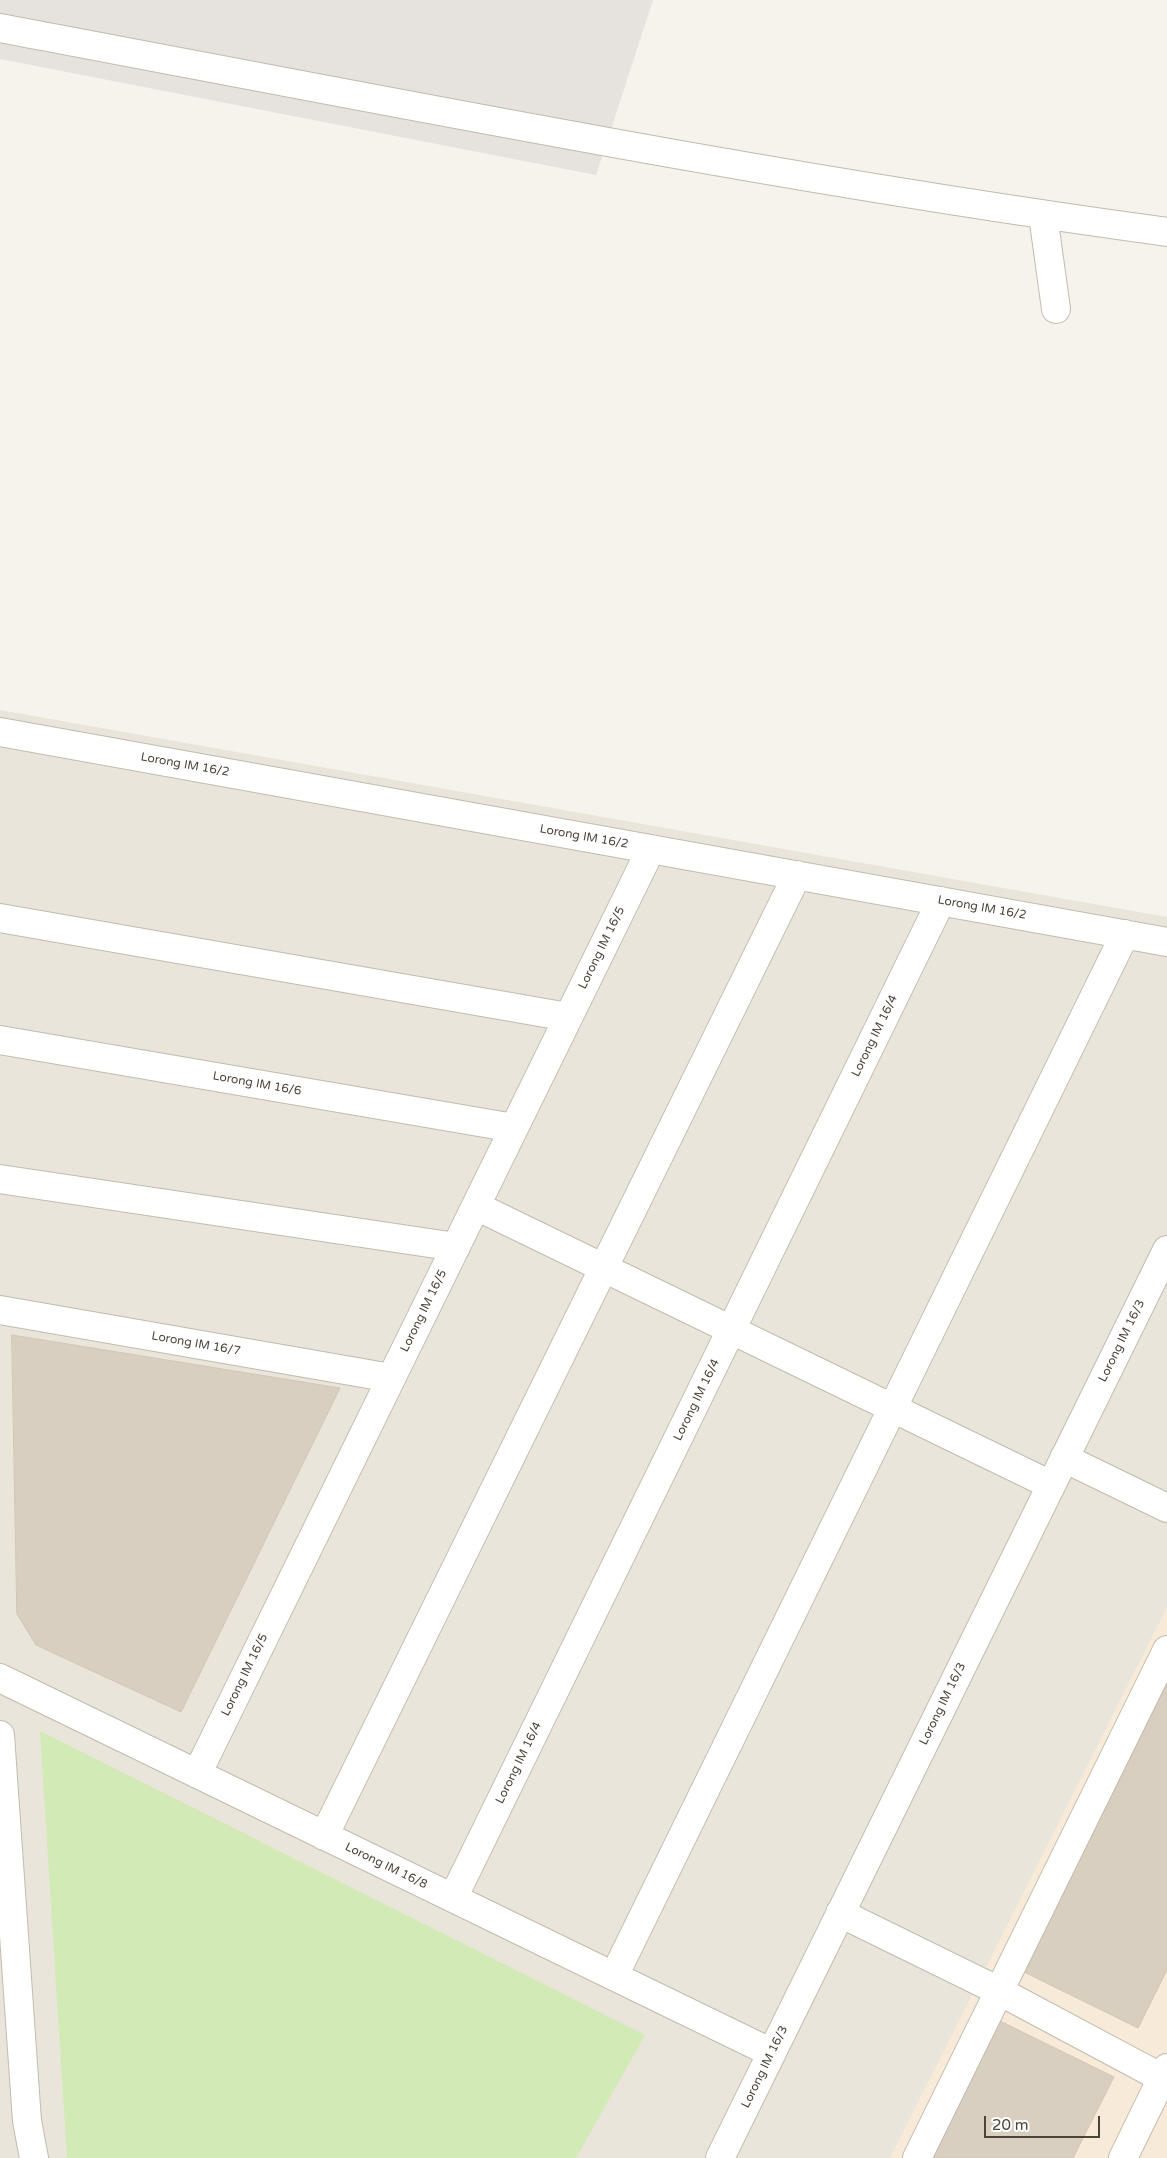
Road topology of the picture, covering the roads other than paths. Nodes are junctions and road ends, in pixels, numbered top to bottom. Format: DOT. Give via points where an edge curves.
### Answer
graph roads {
  1 [pos="0,28"];
  2 [pos="1043,215"];
  3 [pos="1167,232"];
  4 [pos="1056,309"];
  5 [pos="0,732"];
  6 [pos="651,849"];
  7 [pos="797,875"];
  8 [pos="941,901"];
  9 [pos="0,918"];
  10 [pos="1125,934"];
  11 [pos="1167,942"];
  12 [pos="568,1017"];
  13 [pos="0,1040"];
  14 [pos="514,1128"];
  15 [pos="0,1179"];
  16 [pos="476,1206"];
  17 [pos="456,1247"];
  18 [pos="1167,1250"];
  19 [pos="603,1269"];
  20 [pos="0,1310"];
  21 [pos="731,1331"];
  22 [pos="391,1378"];
  23 [pos="892,1408"];
  24 [pos="1064,1458"];
  25 [pos="1051,1485"];
  26 [pos="1167,1508"];
  27 [pos="1167,1650"];
  28 [pos="0,1678"];
  29 [pos="0,1734"];
  30 [pos="197,1774"];
  31 [pos="324,1836"];
  32 [pos="452,1898"];
  33 [pos="840,1913"];
  34 [pos="614,1976"];
  35 [pos="999,1991"];
  36 [pos="772,2053"];
  37 [pos="1165,2073"];
  38 [pos="34,2158"];
  39 [pos="720,2158"];
  40 [pos="917,2158"];
  41 [pos="1123,2158"];
  1 -- 2 [label="street" via="609,143"];
  2 -- 3 [label="street"];
  2 -- 4 [label="street"];
  5 -- 6 [label="street, Lorong IM 16/2"];
  6 -- 7 [label="street, Lorong IM 16/2"];
  6 -- 12 [label="street, Lorong IM 16/5"];
  7 -- 8 [label="street, Lorong IM 16/2"];
  7 -- 19 [label="street"];
  8 -- 10 [label="street, Lorong IM 16/2"];
  8 -- 21 [label="street, Lorong IM 16/4"];
  9 -- 12 [label="street"];
  10 -- 11 [label="street, Lorong IM 16/2"];
  10 -- 23 [label="street"];
  12 -- 14 [label="street, Lorong IM 16/5"];
  13 -- 14 [label="street, Lorong IM 16/6"];
  14 -- 16 [label="street, Lorong IM 16/5"];
  15 -- 17 [label="street"];
  16 -- 17 [label="street, Lorong IM 16/5"];
  16 -- 19 [label="street"];
  17 -- 22 [label="street, Lorong IM 16/5"];
  18 -- 24 [label="street, Lorong IM 16/3"];
  19 -- 21 [label="street"];
  19 -- 31 [label="street"];
  20 -- 22 [label="street, Lorong IM 16/7"];
  21 -- 23 [label="street"];
  21 -- 32 [label="street, Lorong IM 16/4"];
  22 -- 30 [label="street, Lorong IM 16/5"];
  23 -- 25 [label="street"];
  23 -- 34 [label="street"];
  24 -- 25 [label="street, Lorong IM 16/3"];
  24 -- 26 [label="street"];
  25 -- 33 [label="street, Lorong IM 16/3"];
  27 -- 35 [label="street"];
  28 -- 30 [label="street, Lorong IM 16/8"];
  29 -- 38 [label="street" via="27,2121"];
  30 -- 31 [label="street, Lorong IM 16/8"];
  31 -- 32 [label="street, Lorong IM 16/8"];
  32 -- 34 [label="street, Lorong IM 16/8"];
  33 -- 35 [label="street"];
  33 -- 36 [label="street, Lorong IM 16/3"];
  34 -- 36 [label="street, Lorong IM 16/8"];
  35 -- 37 [label="street"];
  35 -- 40 [label="street"];
  36 -- 39 [label="street, Lorong IM 16/3"];
  37 -- 41 [label="street"];
}
